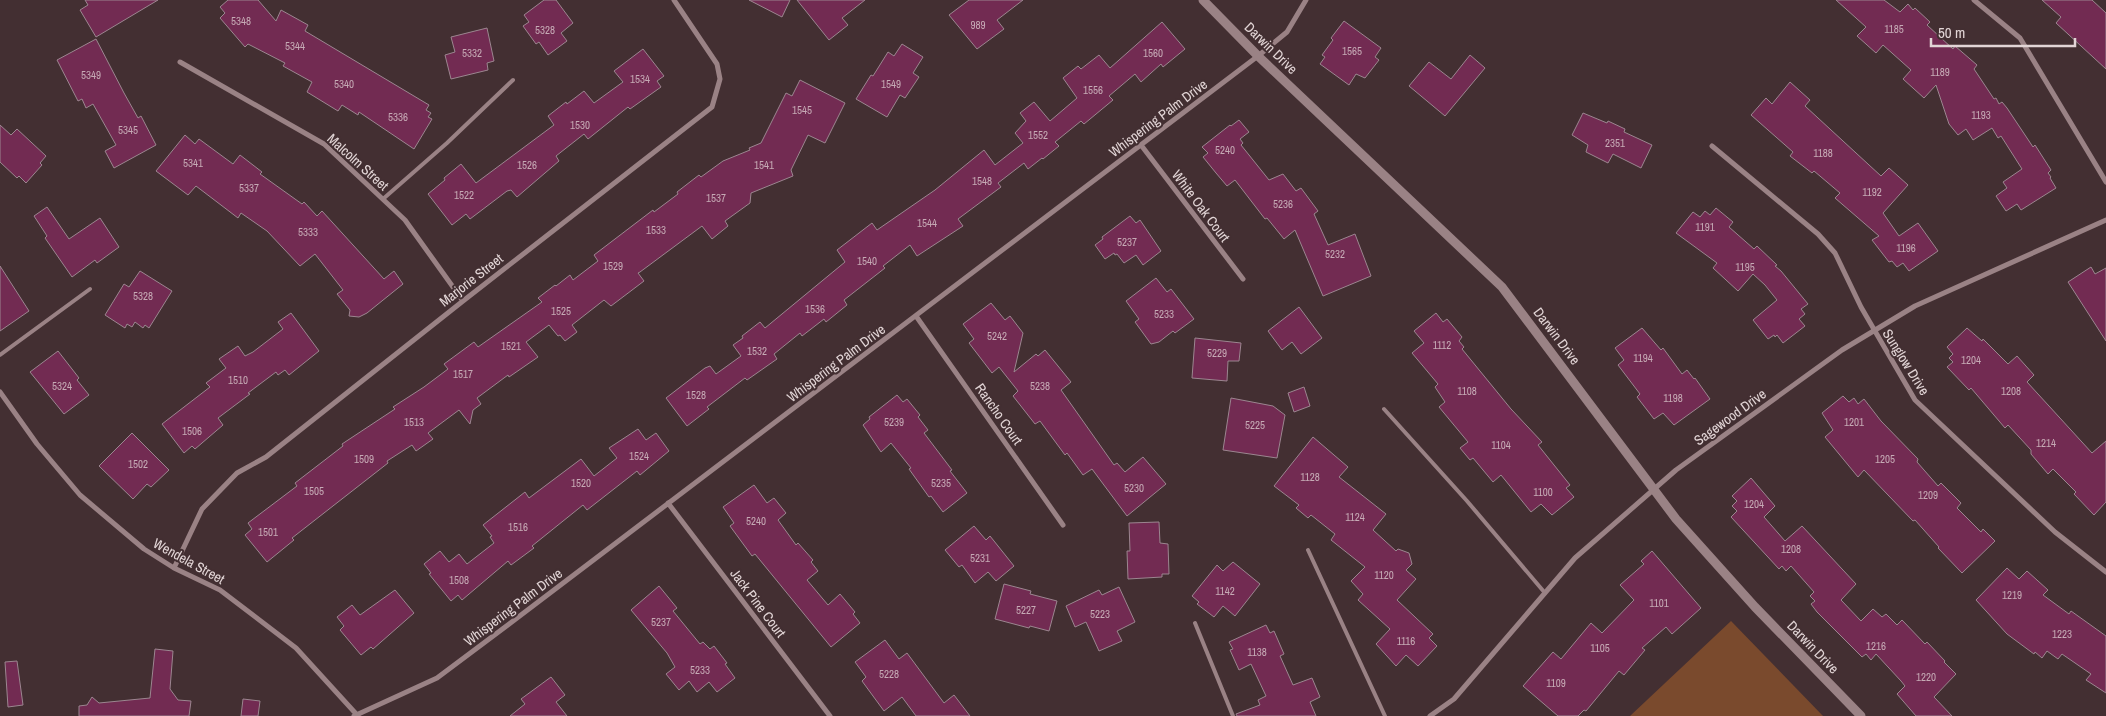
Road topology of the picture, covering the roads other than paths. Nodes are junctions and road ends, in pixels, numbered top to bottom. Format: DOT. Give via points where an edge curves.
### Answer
graph roads {
  1 [pos="674,0"];
  2 [pos="1203,0"];
  3 [pos="1306,0"];
  4 [pos="1974,0"];
  5 [pos="1258,56"];
  6 [pos="180,62"];
  7 [pos="513,80"];
  8 [pos="1141,145"];
  9 [pos="1712,146"];
  10 [pos="2106,182"];
  11 [pos="383,199"];
  12 [pos="2106,220"];
  13 [pos="1243,279"];
  14 [pos="90,289"];
  15 [pos="463,300"];
  16 [pos="916,316"];
  17 [pos="1874,331"];
  18 [pos="0,355"];
  19 [pos="0,392"];
  20 [pos="1384,409"];
  21 [pos="1654,489"];
  22 [pos="668,503"];
  23 [pos="1063,525"];
  24 [pos="1308,550"];
  25 [pos="174,568"];
  26 [pos="2106,572"];
  27 [pos="1545,592"];
  28 [pos="1195,624"];
  29 [pos="356,715"];
  30 [pos="830,716"];
  31 [pos="1233,716"];
  32 [pos="1385,716"];
  33 [pos="1430,716"];
  34 [pos="1860,716"];
  1 -- 15 [label="street, Marjorie Street" via="717,64 720,79 712,107"];
  2 -- 5 [label="street, Darwin Drive"];
  3 -- 5 [label="street, Whispering Palm Drive" via="1287,32"];
  4 -- 10 [label="street" via="2020,38"];
  5 -- 8 [label="street, Whispering Palm Drive"];
  5 -- 21 [label="street, Darwin Drive" via="1502,287"];
  6 -- 11 [label="street, Malcolm Street" via="324,144"];
  7 -- 11 [label="lane"];
  8 -- 13 [label="street, White Oak Court"];
  8 -- 16 [label="street, Whispering Palm Drive"];
  9 -- 17 [label="street, Sunglow Drive" via="1818,234 1835,253"];
  11 -- 15 [label="street, Malcolm Street" via="405,220"];
  12 -- 17 [label="street, Sagewood Drive" via="1915,306"];
  14 -- 18 [label="lane"];
  15 -- 25 [label="street, Marjorie Street" via="266,457 237,473 202,509"];
  16 -- 22 [label="street, Whispering Palm Drive"];
  16 -- 23 [label="street, Rancho Court"];
  17 -- 21 [label="street, Sagewood Drive" via="1818,368"];
  17 -- 26 [label="street, Sunglow Drive" via="1915,400 2055,532"];
  19 -- 25 [label="street, Wendela Street" via="37,444 80,495 144,549"];
  20 -- 27 [label="lane"];
  21 -- 27 [label="street, Sagewood Drive" via="1575,558"];
  21 -- 34 [label="street, Darwin Drive" via="1676,519 1755,607"];
  22 -- 29 [label="street, Whispering Palm Drive" via="438,678"];
  22 -- 30 [label="street, Jack Pine Court"];
  24 -- 32 [label="lane"];
  25 -- 29 [label="street, Wendela Street" via="220,590 296,648"];
  27 -- 33 [label="street, Sagewood Drive" via="1454,699"];
  28 -- 31 [label="lane"];
}
